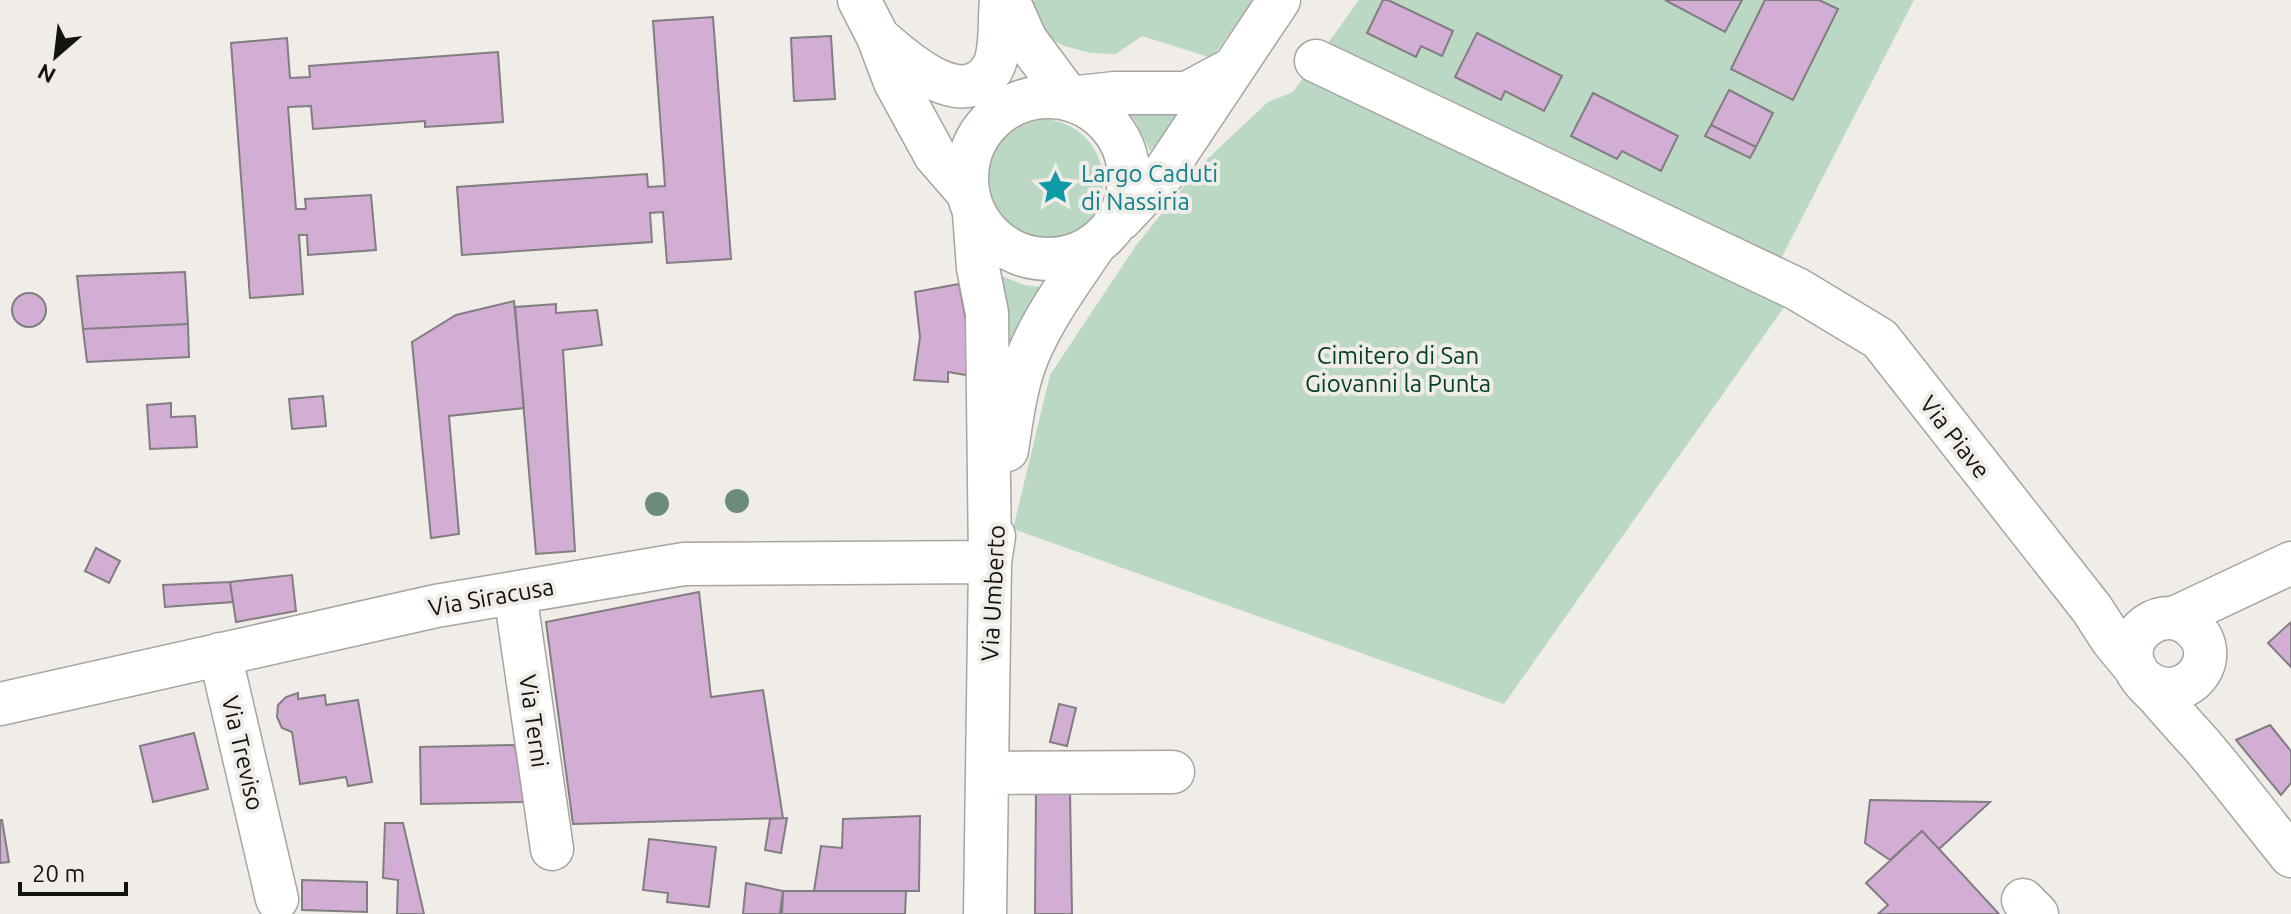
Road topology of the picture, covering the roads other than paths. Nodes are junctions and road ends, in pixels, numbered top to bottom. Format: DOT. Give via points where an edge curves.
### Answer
graph roads {
  1 [pos="859,0"];
  2 [pos="1001,0"];
  3 [pos="1008,0"];
  4 [pos="1279,0"];
  5 [pos="878,37"];
  6 [pos="1316,61"];
  7 [pos="1232,69"];
  8 [pos="986,89"];
  9 [pos="1069,98"];
  10 [pos="971,203"];
  11 [pos="1104,236"];
  12 [pos="990,562"];
  13 [pos="2291,563"];
  14 [pos="2242,587"];
  15 [pos="515,593"];
  16 [pos="2092,609"];
  17 [pos="2163,620"];
  18 [pos="220,654"];
  19 [pos="2203,663"];
  20 [pos="2139,674"];
  21 [pos="0,704"];
  22 [pos="2210,755"];
  23 [pos="1173,772"];
  24 [pos="987,773"];
  25 [pos="552,849"];
  26 [pos="2291,856"];
  27 [pos="277,899"];
  28 [pos="985,914"];
  1 -- 5 [label="street"];
  2 -- 8 [label="street" via="997,53"];
  3 -- 9 [label="street" via="1026,40"];
  4 -- 7 [label="street"];
  5 -- 8 [label="street" via="915,69"];
  5 -- 10 [label="street" via="895,82 935,155"];
  6 -- 16 [label="street, Via Piave" via="1797,289 1880,339"];
  7 -- 9 [label="street" via="1187,93"];
  7 -- 11 [label="street" via="1163,174"];
  8 -- 9 [label="street"];
  8 -- 10 [label="street" via="1000,112 974,142 968,159"];
  9 -- 11 [label="street" via="1097,113 1126,154 1130,179 1125,204"];
  10 -- 11 [label="street" via="990,236 1013,252 1040,259 1068,257"];
  10 -- 12 [label="street" via="987,313"];
  11 -- 12 [label="street, Via Umberto" via="1065,289 1028,355 1013,412"];
  12 -- 15 [label="street, Via Siracusa" via="684,564"];
  12 -- 24 [label="street, Via Umberto"];
  13 -- 14 [label="street"];
  14 -- 17 [label="street"];
  14 -- 19 [label="street"];
  15 -- 18 [label="street, Via Siracusa"];
  15 -- 25 [label="street, Via Terni"];
  16 -- 17 [label="street" via="2117,620"];
  16 -- 20 [label="street, Via Piave"];
  17 -- 19 [label="street" via="2190,625 2198,633"];
  17 -- 20 [label="street" via="2138,634 2133,645"];
  18 -- 21 [label="street, Via Siracusa"];
  18 -- 27 [label="street, Via Treviso"];
  19 -- 20 [label="street" via="2193,680 2176,689 2153,686"];
  19 -- 22 [label="street" via="2200,711"];
  20 -- 22 [label="street, Via Piave"];
  22 -- 26 [label="street"];
  23 -- 24 [label="street"];
  24 -- 28 [label="street, Via Umberto"];
}
